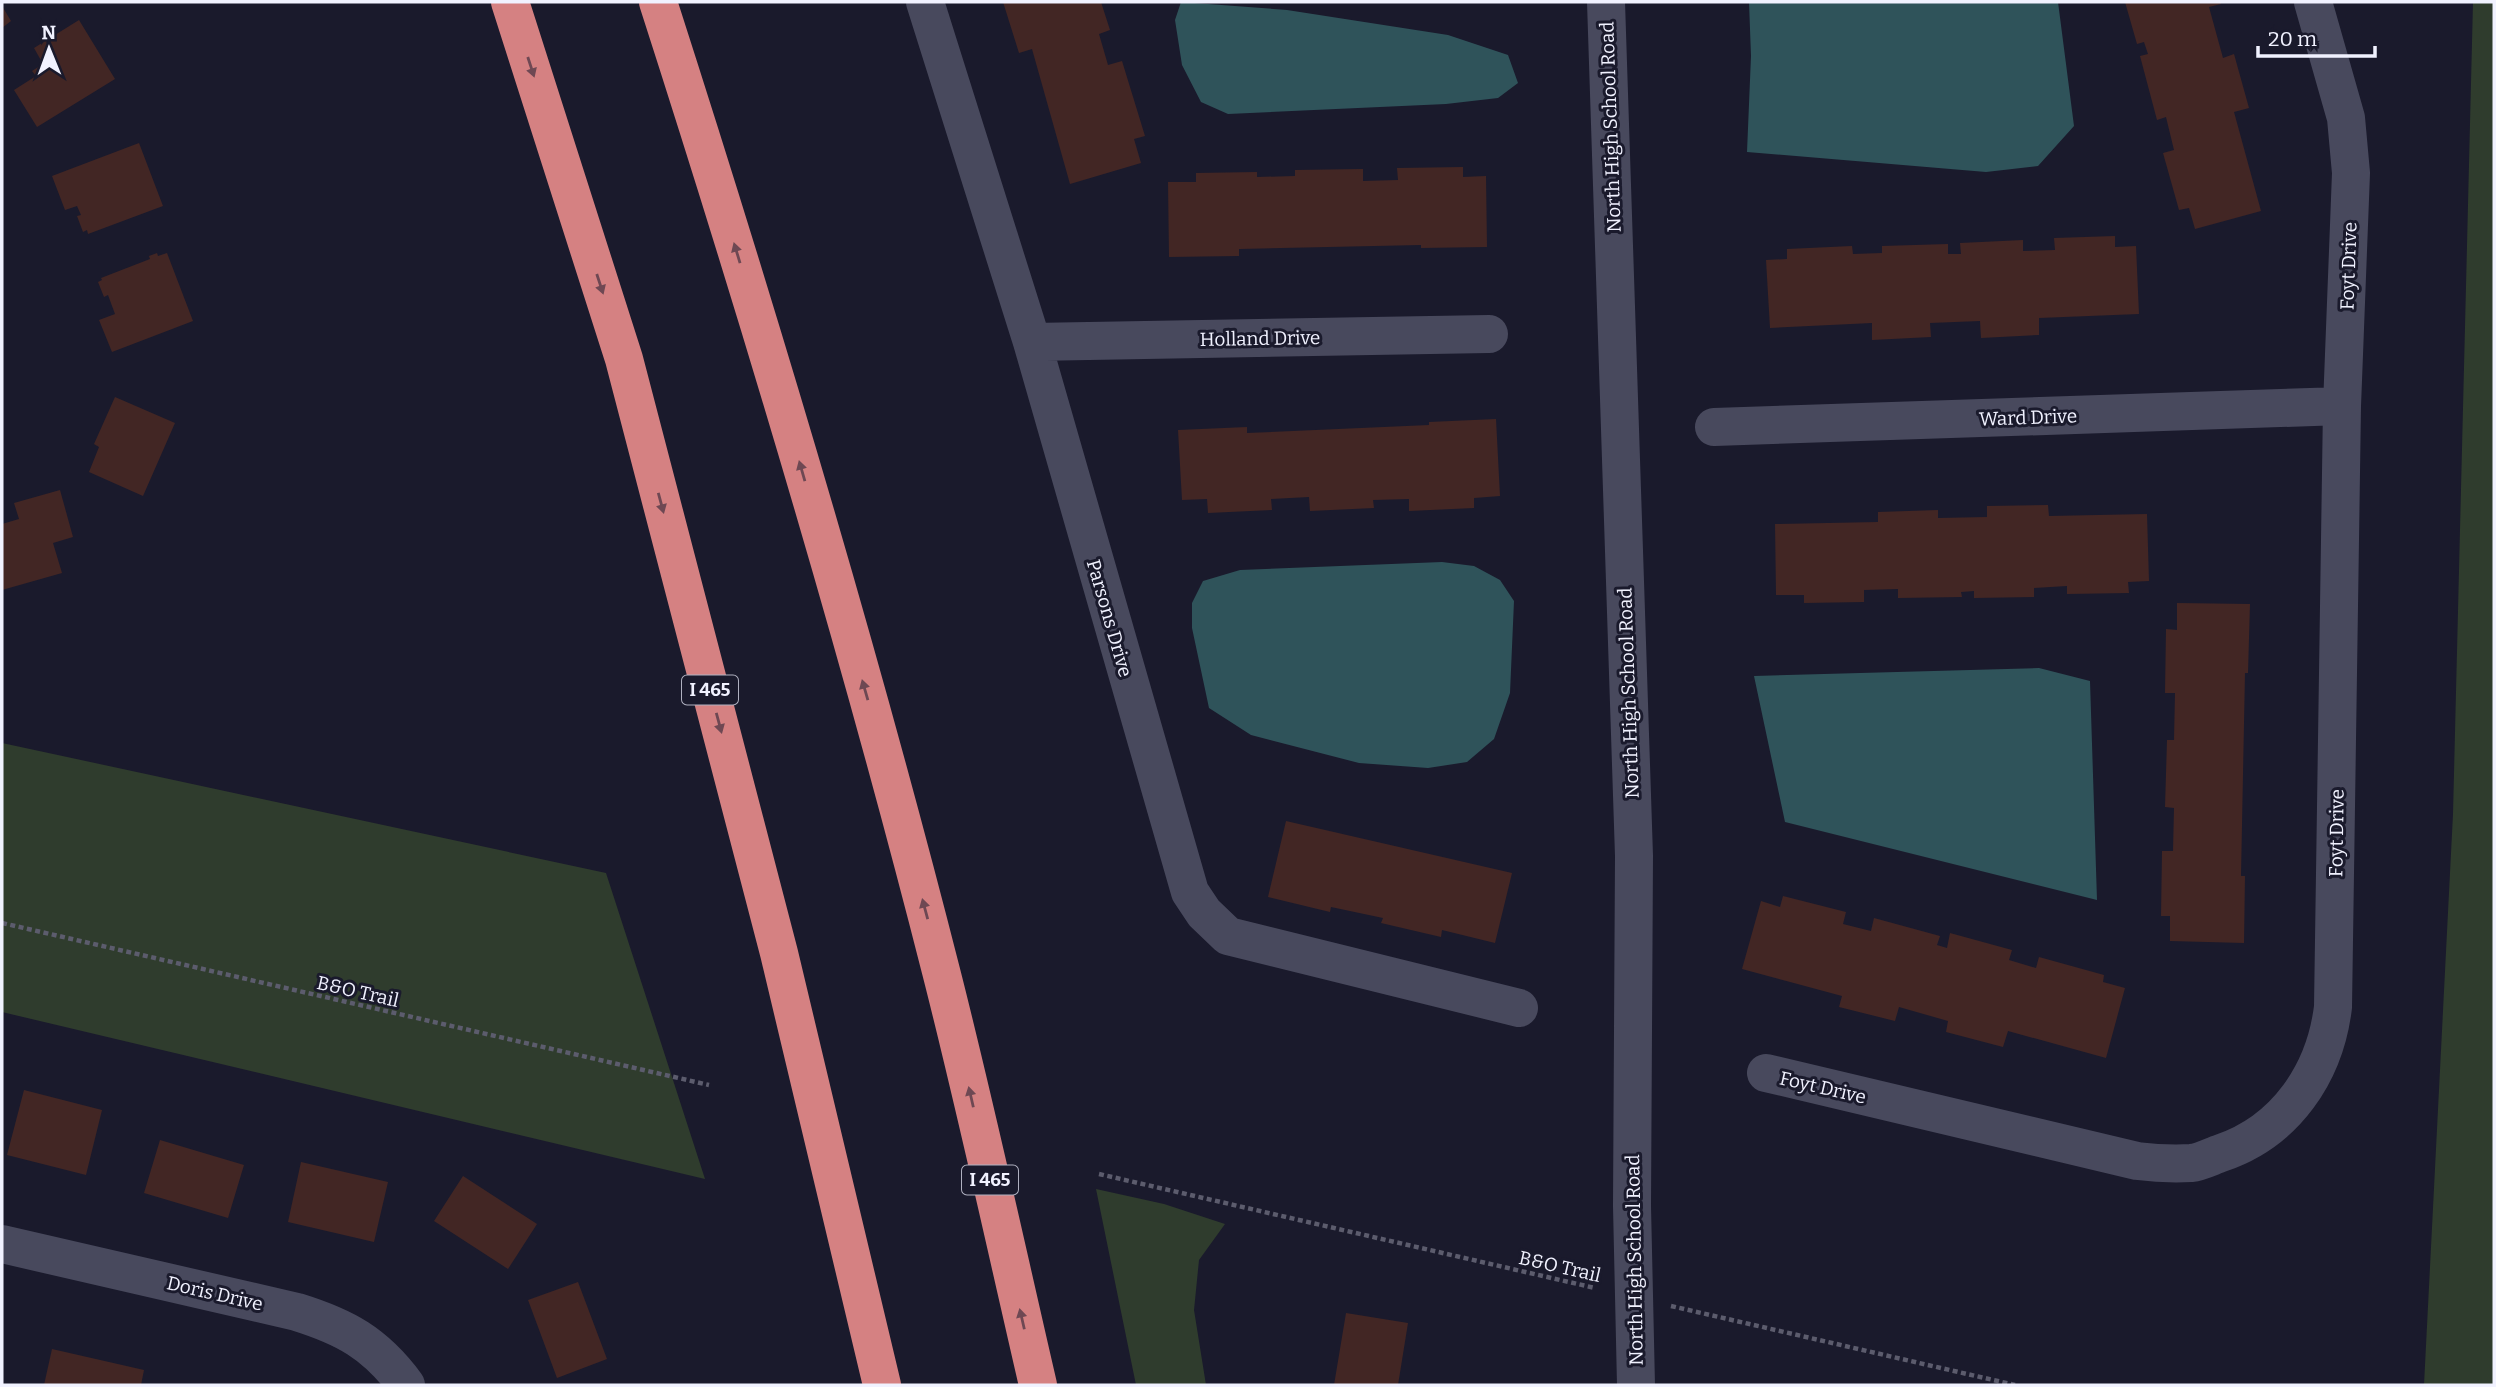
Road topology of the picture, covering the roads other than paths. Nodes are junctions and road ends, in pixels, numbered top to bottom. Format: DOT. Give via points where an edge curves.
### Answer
graph roads {
  1 [pos="510,2"];
  2 [pos="658,2"];
  3 [pos="925,2"];
  4 [pos="1606,2"];
  5 [pos="2313,2"];
  6 [pos="1489,334"];
  7 [pos="1032,342"];
  8 [pos="2342,406"];
  9 [pos="1714,427"];
  10 [pos="1519,1008"];
  11 [pos="1766,1073"];
  12 [pos="2,1244"];
  13 [pos="406,1385"];
  14 [pos="882,1385"];
  15 [pos="1038,1385"];
  16 [pos="1636,1385"];
  1 -- 14 [label="highway, I 465, one-way" via="624,359 779,953"];
  15 -- 2 [label="highway, I 465, one-way" via="894,789 786,413"];
  3 -- 7 [label="street, Parsons Drive"];
  4 -- 16 [label="street, North High School Road" via="1634,856"];
  5 -- 8 [label="street, Foyt Drive" via="2350,144"];
  6 -- 7 [label="street, Holland Drive"];
  7 -- 10 [label="street, Parsons Drive" via="1184,878 1199,906 1235,938"];
  8 -- 9 [label="street, Ward Drive"];
  8 -- 11 [label="street, Foyt Drive" via="2333,1007 2320,1060 2290,1107 2262,1133 2229,1151 2193,1163 2156,1163"];
  12 -- 13 [label="street, Doris Drive" via="331,1323 363,1340"];
}
